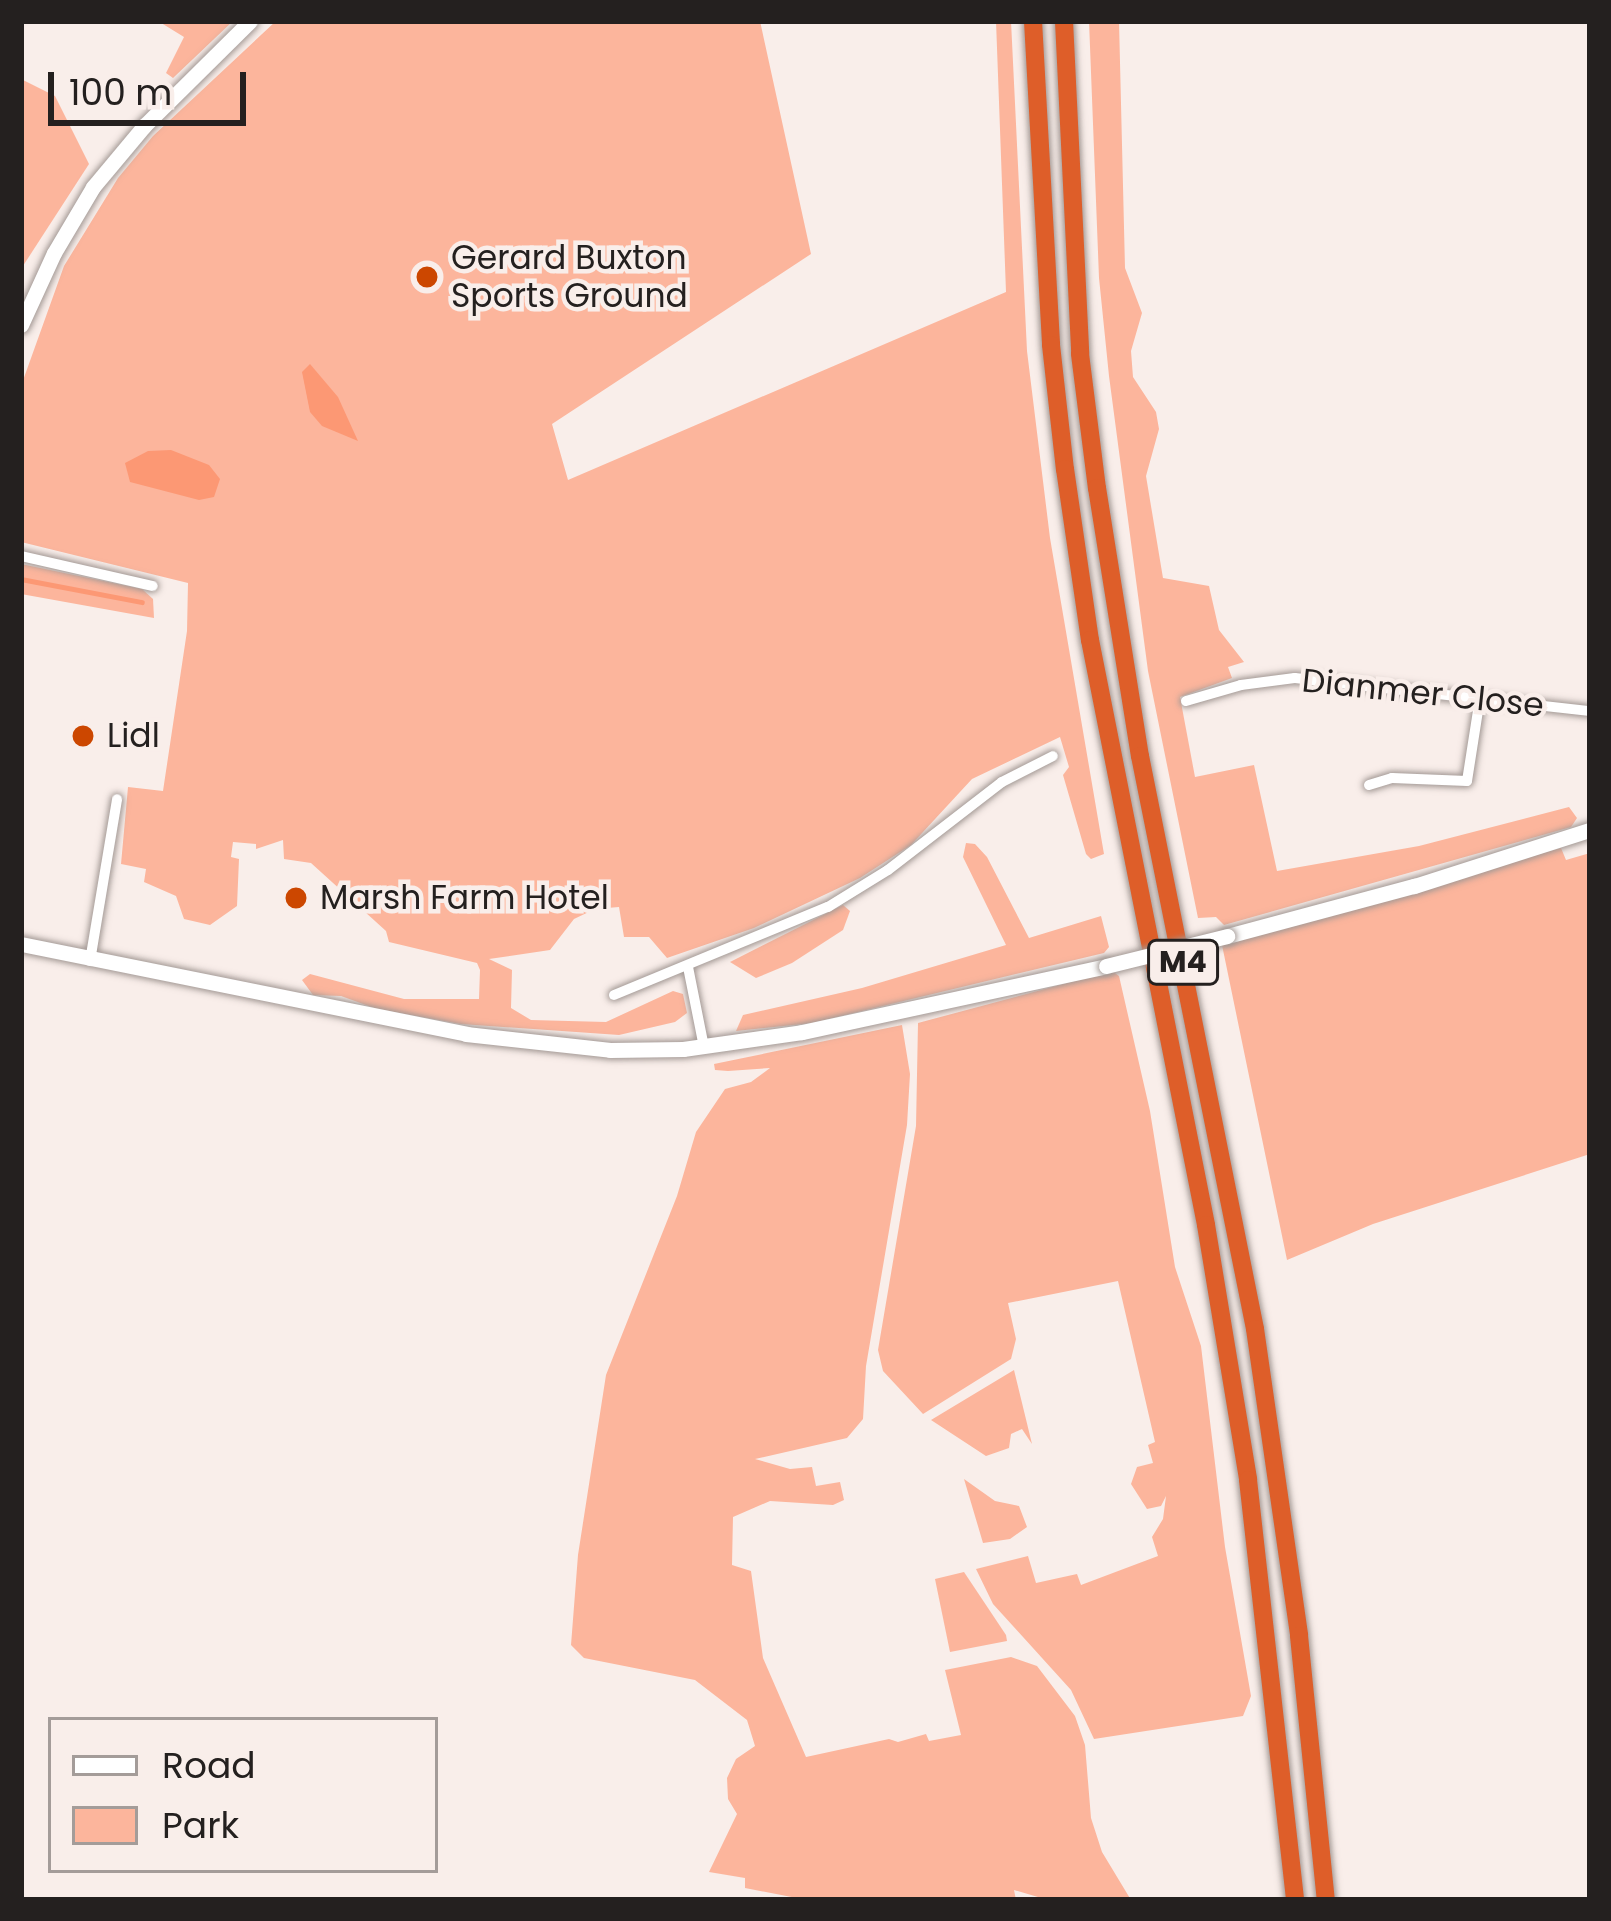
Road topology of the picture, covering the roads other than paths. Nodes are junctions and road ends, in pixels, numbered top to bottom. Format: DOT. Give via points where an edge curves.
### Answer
graph roads {
  1 [pos="250,21"];
  2 [pos="1034,21"];
  3 [pos="1064,21"];
  4 [pos="21,325"];
  5 [pos="21,556"];
  6 [pos="153,586"];
  7 [pos="1480,698"];
  8 [pos="1186,700"];
  9 [pos="1590,711"];
  10 [pos="1053,756"];
  11 [pos="1369,785"];
  12 [pos="117,799"];
  13 [pos="1590,830"];
  14 [pos="24,943"];
  15 [pos="90,961"];
  16 [pos="688,967"];
  17 [pos="614,995"];
  18 [pos="704,1047"];
  19 [pos="1295,1900"];
  20 [pos="1326,1900"];
  1 -- 4 [label="street" via="108,168 73,218"];
  2 -- 19 [label="highway, M4" via="1065,469 1244,1459"];
  3 -- 20 [label="highway, M4" via="1080,354 1097,488 1136,734 1255,1329"];
  5 -- 6 [label="street"];
  7 -- 8 [label="street, Dianmer Close" via="1295,678"];
  7 -- 9 [label="street, Dianmer Close"];
  7 -- 11 [label="street" via="1467,781 1392,778"];
  10 -- 16 [label="street" via="1002,782 864,886"];
  12 -- 15 [label="street"];
  13 -- 18 [label="street, bridge" via="1414,886 1106,966"];
  14 -- 15 [label="street"];
  15 -- 18 [label="street" via="528,1044"];
  16 -- 17 [label="street"];
  16 -- 18 [label="street"];
}
